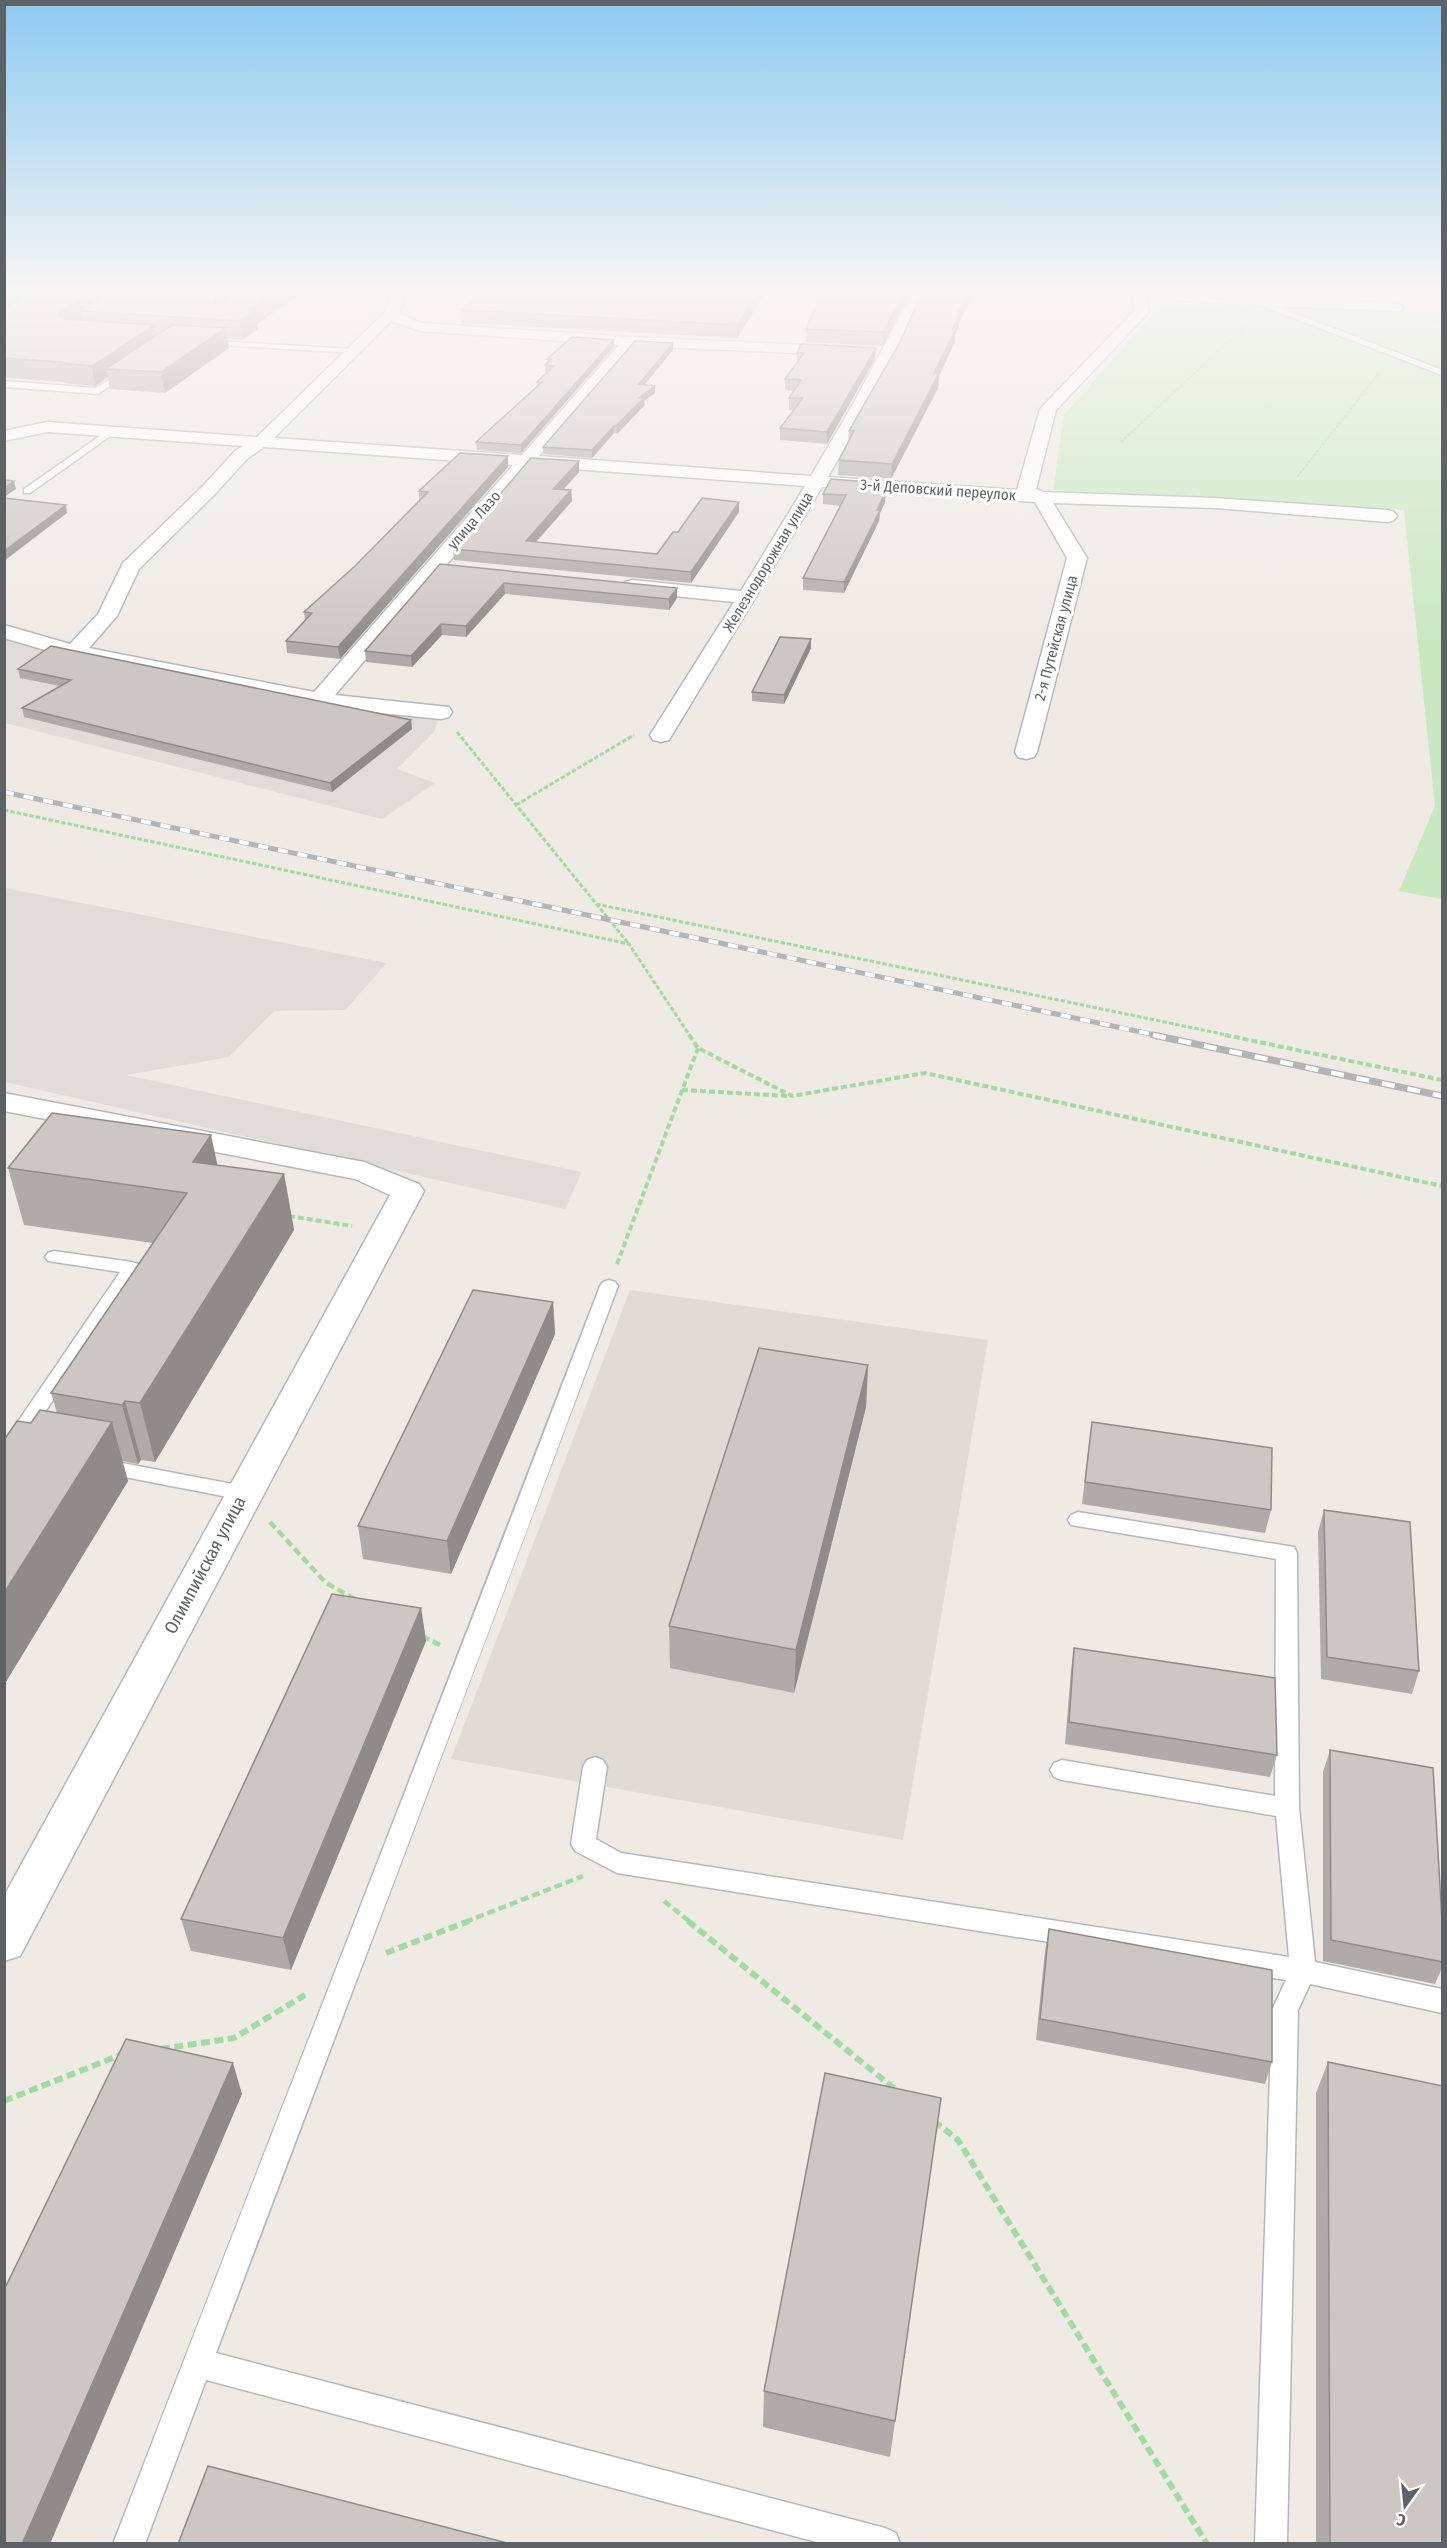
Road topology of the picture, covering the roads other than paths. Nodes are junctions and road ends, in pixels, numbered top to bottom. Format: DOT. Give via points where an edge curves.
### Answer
graph roads {
  1 [pos="294,409"];
  2 [pos="570,409"];
  3 [pos="858,409"];
  4 [pos="1048,409"];
  5 [pos="110,432"];
  6 [pos="4,436"];
  7 [pos="261,442"];
  8 [pos="525,461"];
  9 [pos="816,482"];
  10 [pos="27,491"];
  11 [pos="1041,497"];
  12 [pos="1388,516"];
  13 [pos="433,566"];
  14 [pos="456,568"];
  15 [pos="619,585"];
  16 [pos="746,597"];
  17 [pos="4,631"];
  18 [pos="75,651"];
  19 [pos="320,700"];
  20 [pos="441,712"];
  21 [pos="661,735"];
  22 [pos="1026,752"];
  23 [pos="4,1102"];
  24 [pos="54,1257"];
  25 [pos="609,1286"];
  26 [pos="7,1452"];
  27 [pos="34,1454"];
  28 [pos="80,1462"];
  29 [pos="243,1493"];
  30 [pos="1078,1520"];
  31 [pos="595,1767"];
  32 [pos="1062,1770"];
  33 [pos="1287,1808"];
  34 [pos="4,1941"];
  35 [pos="1303,1971"];
  36 [pos="1443,2001"];
  37 [pos="196,2363"];
  38 [pos="831,2536"];
  39 [pos="129,2544"];
  40 [pos="885,2544"];
  41 [pos="1271,2544"];
  1 -- 7 [label="street"];
  2 -- 8 [label="street, улица Лазо"];
  3 -- 9 [label="street, Железнодорожная улица"];
  4 -- 11 [label="street, 2-я Путейская улица" via="1026,490"];
  5 -- 6 [label="street, 3-й Деповский переулок" via="47,427"];
  5 -- 7 [label="street, 3-й Деповский переулок"];
  5 -- 10 [label="lane"];
  7 -- 8 [label="street, 3-й Деповский переулок"];
  7 -- 18 [label="street" via="241,455 130,567 107,615"];
  8 -- 9 [label="street, 3-й Деповский переулок"];
  8 -- 13 [label="street, улица Лазо"];
  9 -- 11 [label="street, 3-й Деповский переулок"];
  9 -- 16 [label="street, Железнодорожная улица"];
  11 -- 12 [label="street, 3-й Деповский переулок" via="1215,503"];
  11 -- 22 [label="street, 2-я Путейская улица" via="1077,558"];
  13 -- 14 [label="street"];
  13 -- 19 [label="street, улица Лазо"];
  15 -- 16 [label="street"];
  16 -- 21 [label="street, Железнодорожная улица"];
  17 -- 18 [label="street"];
  18 -- 19 [label="street"];
  19 -- 20 [label="street"];
  23 -- 29 [label="street, Олимпийская улица" via="364,1171 408,1191"];
  24 -- 26 [label="lane" via="132,1268"];
  25 -- 37 [label="lane"];
  26 -- 27 [label="lane"];
  28 -- 29 [label="lane"];
  29 -- 34 [label="street, Олимпийская улица"];
  30 -- 33 [label="lane" via="1287,1553"];
  31 -- 35 [label="lane" via="583,1844 617,1863"];
  32 -- 33 [label="lane"];
  33 -- 35 [label="lane"];
  35 -- 36 [label="lane"];
  35 -- 41 [label="lane" via="1285,2010"];
  37 -- 38 [label="lane"];
  37 -- 39 [label="lane"];
  38 -- 40 [label="lane"];
}
